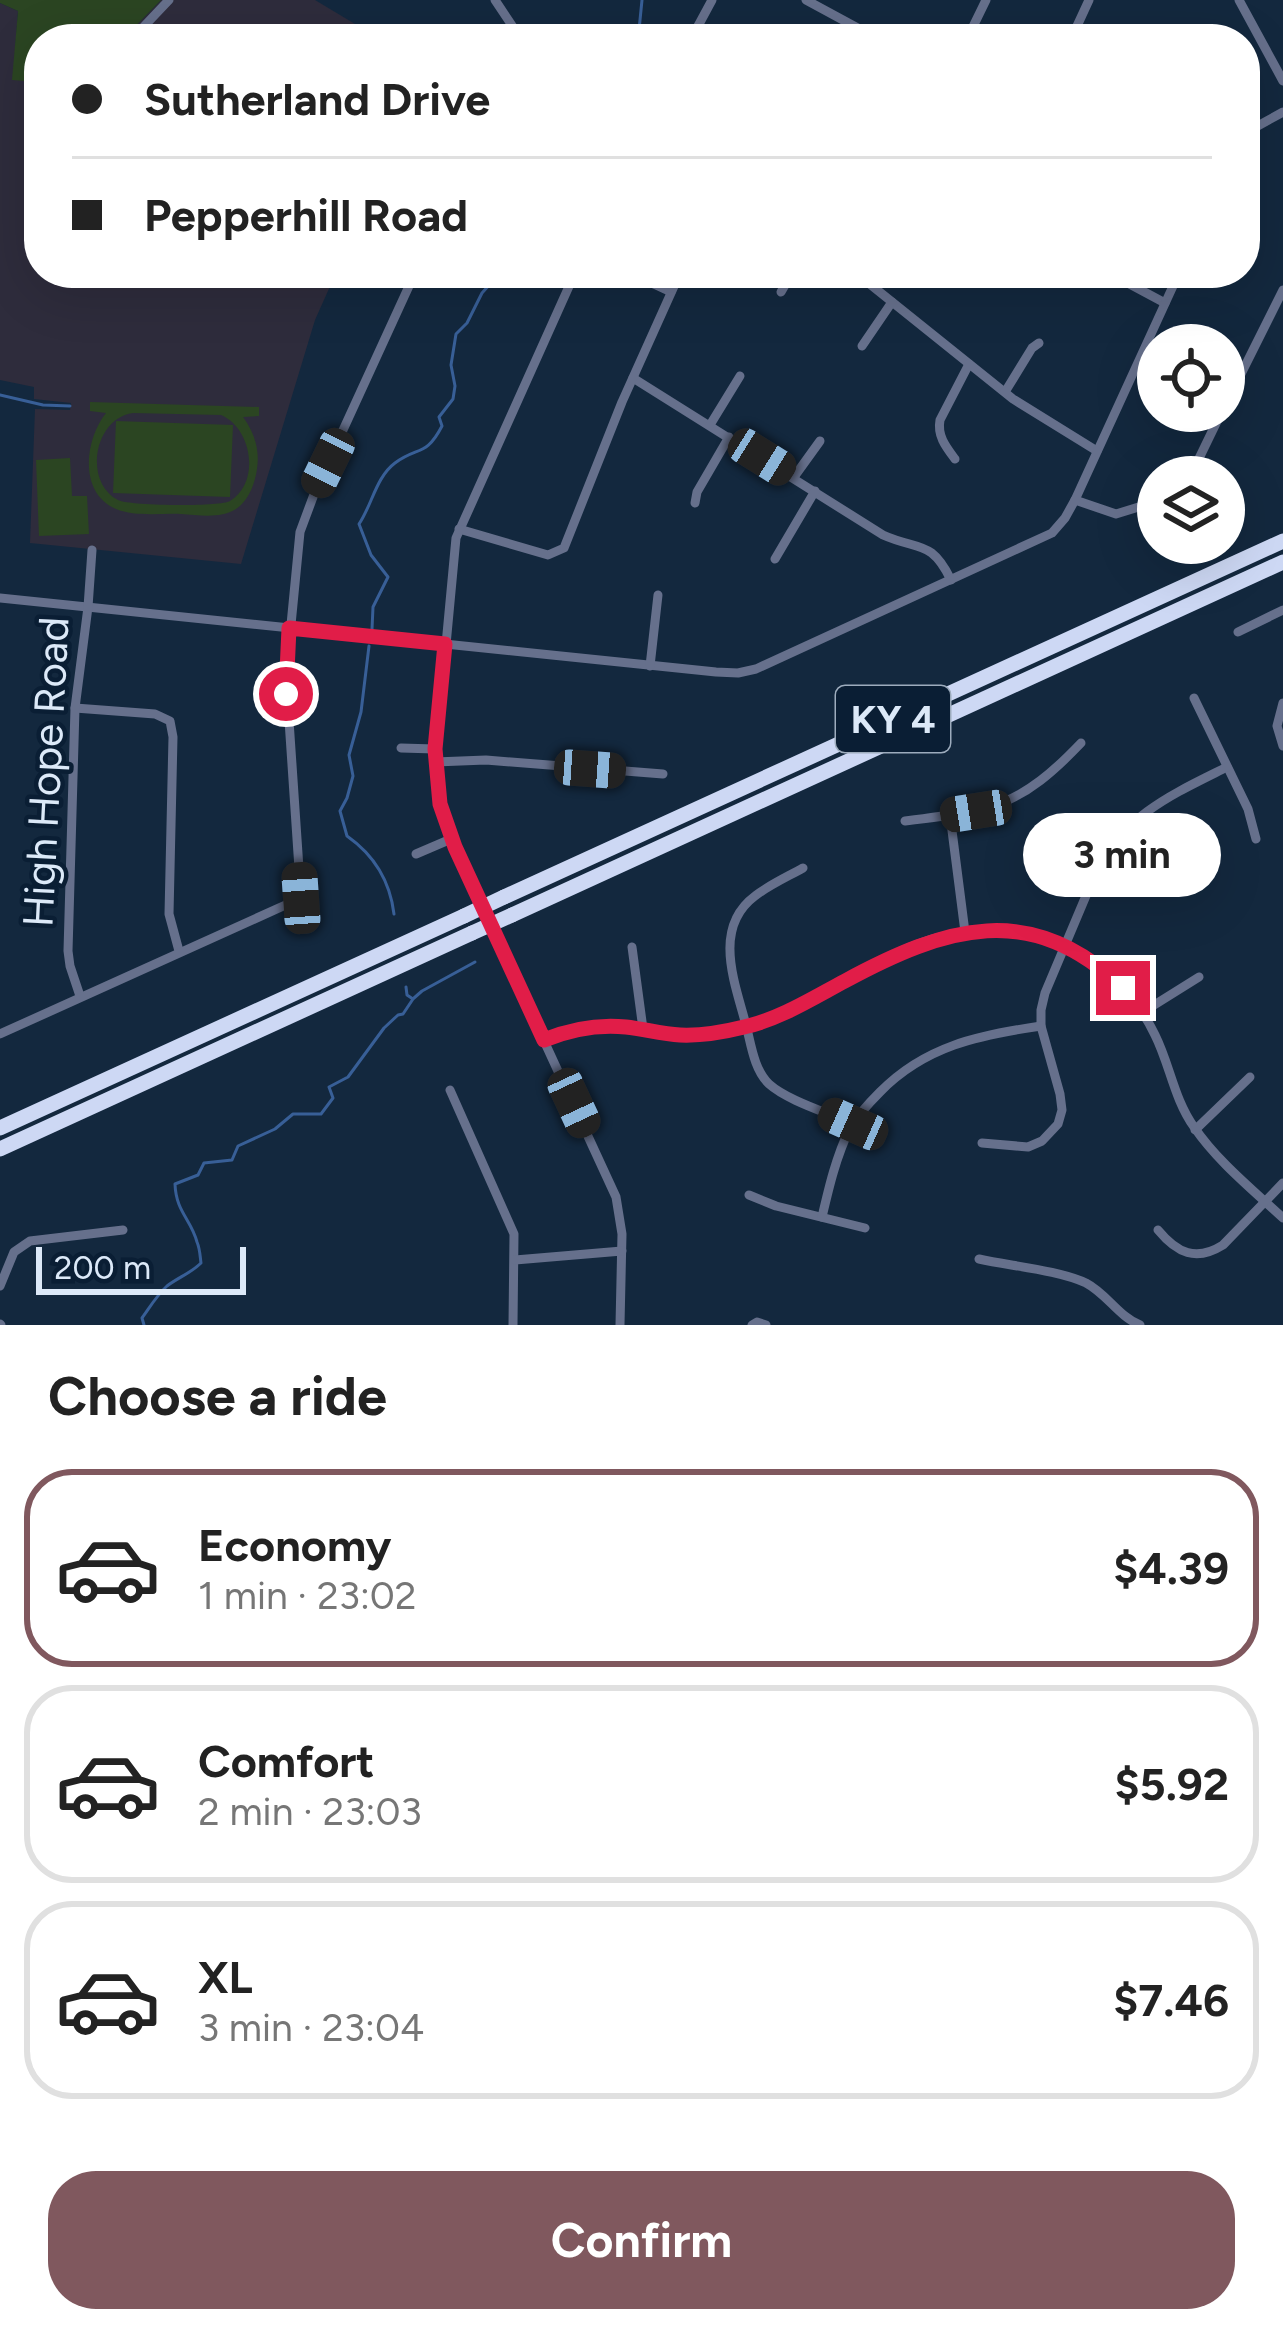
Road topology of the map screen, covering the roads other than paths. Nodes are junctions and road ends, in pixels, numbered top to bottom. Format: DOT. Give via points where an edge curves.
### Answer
graph roads {
  1 [pos="170,0"];
  2 [pos="806,0"];
  3 [pos="147,24"];
  4 [pos="850,24"];
  5 [pos="1260,39"];
  6 [pos="1283,81"];
  7 [pos="408,288"];
  8 [pos="568,288"];
  9 [pos="662,288"];
  10 [pos="673,288"];
  11 [pos="783,288"];
  12 [pos="875,288"];
  13 [pos="1137,288"];
  14 [pos="1172,288"];
  15 [pos="1283,290"];
  16 [pos="671,292"];
  17 [pos="781,292"];
  18 [pos="892,302"];
  19 [pos="1165,303"];
  20 [pos="1039,343"];
  21 [pos="862,346"];
  22 [pos="969,364"];
  23 [pos="1245,366"];
  24 [pos="740,376"];
  25 [pos="633,378"];
  26 [pos="1005,392"];
  27 [pos="710,425"];
  28 [pos="729,436"];
  29 [pos="820,441"];
  30 [pos="1097,451"];
  31 [pos="955,460"];
  32 [pos="794,477"];
  33 [pos="815,491"];
  34 [pos="1075,500"];
  35 [pos="695,503"];
  36 [pos="1137,508"];
  37 [pos="459,529"];
  38 [pos="1283,529"];
  39 [pos="1283,541"];
  40 [pos="92,550"];
  41 [pos="775,559"];
  42 [pos="1283,566"];
  43 [pos="951,580"];
  44 [pos="658,595"];
  45 [pos="0,598"];
  46 [pos="88,607"];
  47 [pos="1283,610"];
  48 [pos="1096,627"];
  49 [pos="289,628"];
  50 [pos="1238,632"];
  51 [pos="445,644"];
  52 [pos="650,666"];
  53 [pos="1193,698"];
  54 [pos="1283,703"];
  55 [pos="75,708"];
  56 [pos="1081,743"];
  57 [pos="1283,746"];
  58 [pos="401,748"];
  59 [pos="435,749"];
  60 [pos="435,762"];
  61 [pos="1227,767"];
  62 [pos="663,774"];
  63 [pos="950,815"];
  64 [pos="905,821"];
  65 [pos="452,839"];
  66 [pos="1256,839"];
  67 [pos="1107,853"];
  68 [pos="416,854"];
  69 [pos="802,868"];
  70 [pos="1156,882"];
  71 [pos="965,932"];
  72 [pos="1066,946"];
  73 [pos="632,947"];
  74 [pos="179,951"];
  75 [pos="1199,976"];
  76 [pos="80,996"];
  77 [pos="1143,1012"];
  78 [pos="1041,1026"];
  79 [pos="746,1027"];
  80 [pos="643,1029"];
  81 [pos="0,1034"];
  82 [pos="544,1040"];
  83 [pos="1250,1077"];
  84 [pos="450,1090"];
  85 [pos="853,1124"];
  86 [pos="0,1128"];
  87 [pos="1196,1130"];
  88 [pos="982,1143"];
  89 [pos="0,1149"];
  90 [pos="1283,1183"];
  91 [pos="749,1195"];
  92 [pos="1265,1202"];
  93 [pos="821,1217"];
  94 [pos="1283,1219"];
  95 [pos="866,1228"];
  96 [pos="123,1229"];
  97 [pos="1158,1230"];
  98 [pos="622,1251"];
  99 [pos="979,1259"];
  100 [pos="515,1260"];
  101 [pos="0,1286"];
  102 [pos="513,1325"];
  103 [pos="620,1325"];
  104 [pos="752,1325"];
  105 [pos="766,1325"];
  106 [pos="1141,1325"];
  1 -- 3 [label="street"];
  2 -- 4 [label="street"];
  5 -- 6 [label="street"];
  7 -- 49 [label="street" via="302,522"];
  8 -- 37 [label="street"];
  9 -- 16 [label="street"];
  10 -- 16 [label="street"];
  11 -- 17 [label="street"];
  12 -- 18 [label="street"];
  13 -- 19 [label="street"];
  14 -- 19 [label="street"];
  15 -- 23 [label="street"];
  16 -- 25 [label="street"];
  18 -- 21 [label="street"];
  18 -- 22 [label="street"];
  19 -- 30 [label="street"];
  20 -- 26 [label="street"];
  22 -- 26 [label="street"];
  22 -- 31 [label="street" via="940,420"];
  24 -- 27 [label="street"];
  25 -- 27 [label="street"];
  25 -- 37 [label="street" via="564,548 548,555"];
  26 -- 30 [label="street"];
  27 -- 28 [label="street"];
  28 -- 32 [label="street"];
  28 -- 35 [label="street"];
  29 -- 32 [label="street"];
  30 -- 34 [label="street"];
  32 -- 33 [label="street"];
  33 -- 41 [label="street"];
  33 -- 43 [label="street" via="884,535 929,549"];
  34 -- 36 [label="street" via="1116,514"];
  34 -- 43 [label="street" via="1052,533"];
  37 -- 51 [label="street"];
  38 -- 48 [label="highway"];
  39 -- 48 [label="highway, KY 4"];
  40 -- 46 [label="street, High Hope Road"];
  42 -- 89 [label="highway, KY 4, bridge"];
  43 -- 52 [label="street" via="757,669"];
  44 -- 52 [label="street"];
  45 -- 46 [label="street"];
  46 -- 49 [label="street"];
  46 -- 55 [label="street, High Hope Road"];
  47 -- 50 [label="street"];
  48 -- 86 [label="highway, KY 4, bridge"];
  49 -- 51 [label="street"];
  49 -- 74 [label="street" via="287,730 301,898"];
  51 -- 52 [label="street"];
  51 -- 59 [label="street"];
  53 -- 61 [label="street"];
  54 -- 57 [label="street"];
  55 -- 74 [label="street" via="170,721 169,914"];
  55 -- 76 [label="street, High Hope Road" via="68,951"];
  56 -- 63 [label="street" via="1022,796"];
  58 -- 59 [label="street"];
  59 -- 60 [label="street"];
  60 -- 62 [label="street"];
  60 -- 65 [label="street"];
  61 -- 66 [label="street"];
  61 -- 67 [label="street" via="1154,805"];
  63 -- 64 [label="street"];
  63 -- 71 [label="street"];
  65 -- 68 [label="street"];
  65 -- 82 [label="street"];
  67 -- 70 [label="street"];
  67 -- 72 [label="street"];
  69 -- 79 [label="street" via="755,896 733,925 728,951"];
  71 -- 72 [label="street" via="1022,932"];
  71 -- 79 [label="street" via="896,954"];
  72 -- 77 [label="street" via="1107,972"];
  72 -- 78 [label="street" via="1042,1000"];
  73 -- 80 [label="street"];
  74 -- 76 [label="street"];
  75 -- 77 [label="street"];
  76 -- 81 [label="street"];
  77 -- 87 [label="street"];
  78 -- 85 [label="street" via="934,1052 901,1072"];
  78 -- 88 [label="street" via="1060,1094 1058,1124 1028,1147"];
  79 -- 80 [label="street" via="687,1035"];
  79 -- 85 [label="street" via="768,1083"];
  80 -- 82 [label="street" via="598,1026"];
  82 -- 98 [label="street" via="616,1197"];
  83 -- 87 [label="street"];
  84 -- 100 [label="street" via="508,1217"];
  85 -- 93 [label="street"];
  87 -- 92 [label="street"];
  90 -- 92 [label="street"];
  91 -- 93 [label="street"];
  92 -- 94 [label="street"];
  92 -- 97 [label="street" via="1204,1254 1186,1254"];
  93 -- 95 [label="street"];
  96 -- 101 [label="street" via="30,1241 9,1258"];
  98 -- 100 [label="street"];
  98 -- 103 [label="street"];
  99 -- 106 [label="street" via="1086,1283"];
  100 -- 102 [label="street"];
  104 -- 105 [label="street"];
}
